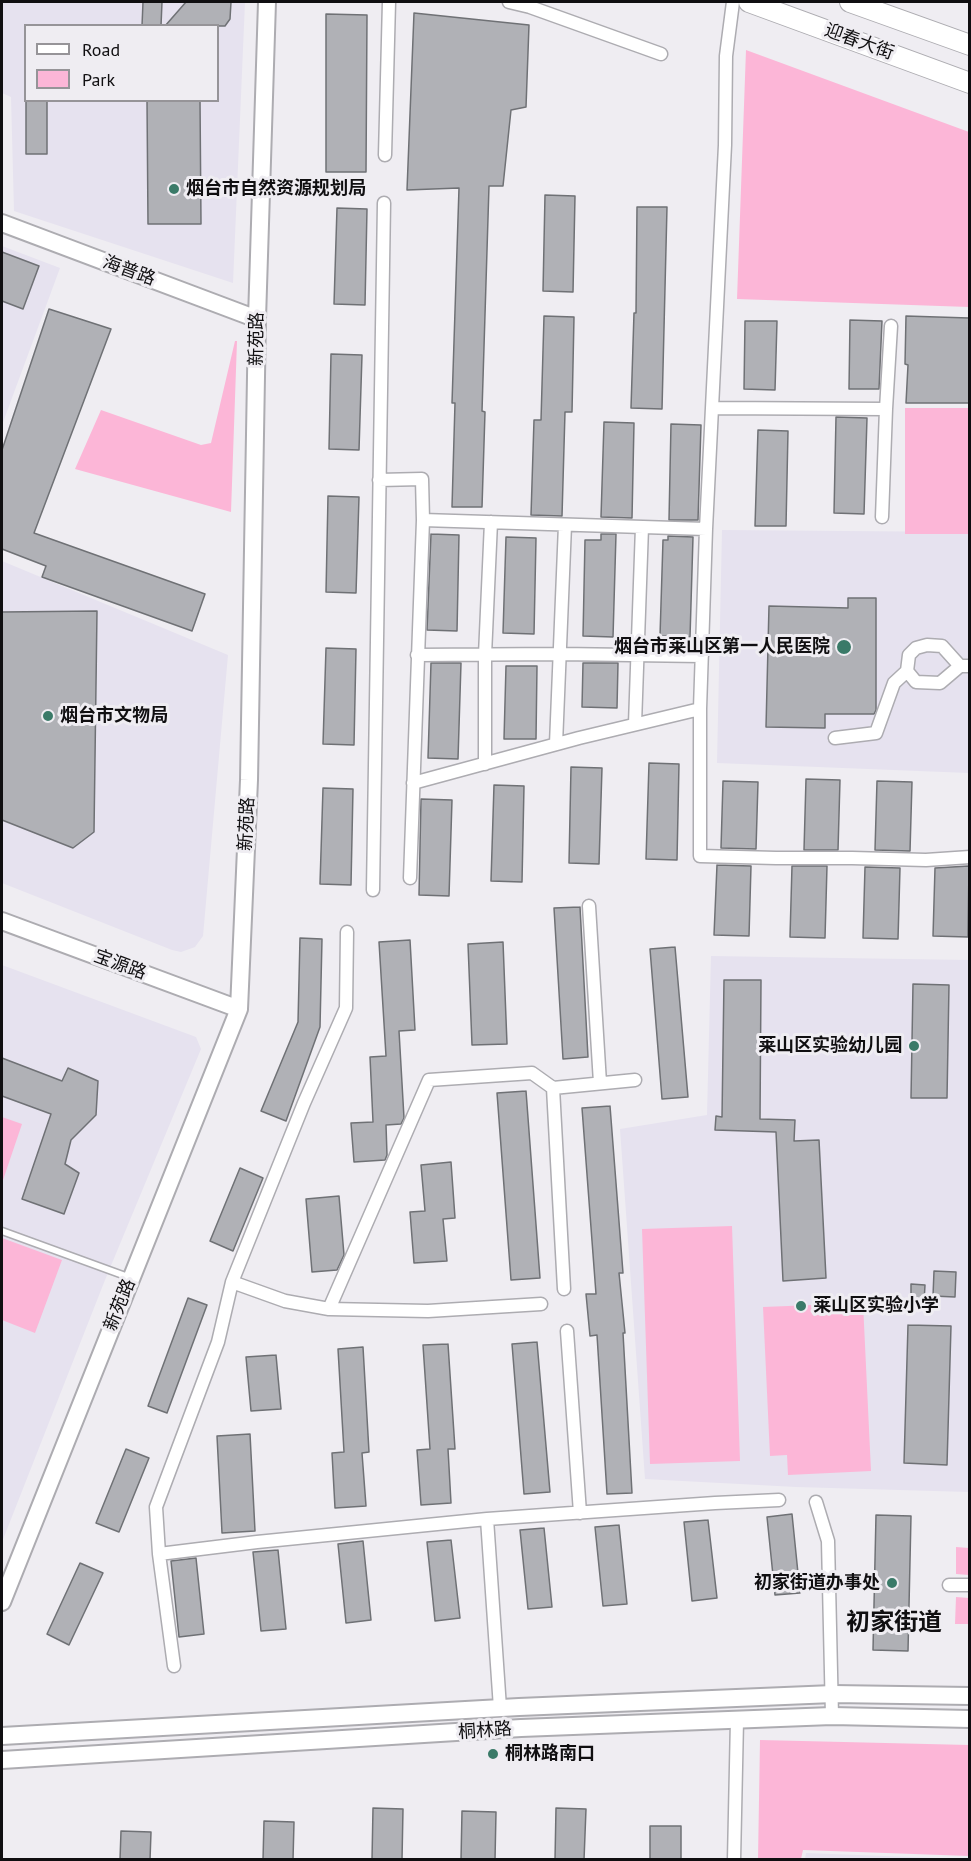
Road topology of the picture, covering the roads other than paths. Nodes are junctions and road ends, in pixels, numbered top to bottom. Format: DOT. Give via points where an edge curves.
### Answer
graph roads {
  1 [pos="267,2"];
  2 [pos="389,2"];
  3 [pos="509,2"];
  4 [pos="733,2"];
  5 [pos="749,2"];
  6 [pos="850,2"];
  7 [pos="969,45"];
  8 [pos="661,54"];
  9 [pos="969,83"];
  10 [pos="385,155"];
  11 [pos="384,203"];
  12 [pos="2,223"];
  13 [pos="257,319"];
  14 [pos="891,326"];
  15 [pos="712,408"];
  16 [pos="886,410"];
  17 [pos="378,480"];
  18 [pos="882,517"];
  19 [pos="423,520"];
  20 [pos="491,522"];
  21 [pos="565,525"];
  22 [pos="642,527"];
  23 [pos="706,529"];
  24 [pos="560,654"];
  25 [pos="417,655"];
  26 [pos="485,655"];
  27 [pos="637,655"];
  28 [pos="702,656"];
  29 [pos="965,666"];
  30 [pos="907,671"];
  31 [pos="700,709"];
  32 [pos="635,724"];
  33 [pos="835,738"];
  34 [pos="556,744"];
  35 [pos="485,764"];
  36 [pos="413,783"];
  37 [pos="969,857"];
  38 [pos="410,878"];
  39 [pos="373,890"];
  40 [pos="590,906"];
  41 [pos="2,921"];
  42 [pos="347,932"];
  43 [pos="239,1009"];
  44 [pos="635,1080"];
  45 [pos="600,1083"];
  46 [pos="553,1088"];
  47 [pos="2,1231"];
  48 [pos="131,1278"];
  49 [pos="232,1282"];
  50 [pos="564,1289"];
  51 [pos="541,1304"];
  52 [pos="329,1309"];
  53 [pos="567,1331"];
  54 [pos="779,1500"];
  55 [pos="816,1502"];
  56 [pos="580,1513"];
  57 [pos="487,1519"];
  58 [pos="159,1554"];
  59 [pos="949,1585"];
  60 [pos="969,1585"];
  61 [pos="2,1602"];
  62 [pos="174,1666"];
  63 [pos="833,1694"];
  64 [pos="969,1696"];
  65 [pos="500,1708"];
  66 [pos="832,1716"];
  67 [pos="969,1719"];
  68 [pos="737,1720"];
  69 [pos="2,1736"];
  70 [pos="2,1760"];
  71 [pos="734,1860"];
  1 -- 13 [label="street, 新苑路"];
  2 -- 10 [label="street"];
  3 -- 8 [label="street"];
  4 -- 15 [label="street" via="726,56"];
  5 -- 9 [label="main road, 迎春大街"];
  6 -- 7 [label="main road, 迎春大街"];
  11 -- 17 [label="street"];
  12 -- 13 [label="street, 海普路"];
  13 -- 43 [label="street, 新苑路" via="249,780"];
  14 -- 16 [label="street"];
  15 -- 16 [label="street"];
  15 -- 23 [label="street"];
  16 -- 18 [label="street"];
  17 -- 19 [label="street" via="422,479"];
  17 -- 39 [label="street"];
  19 -- 20 [label="street"];
  19 -- 25 [label="street"];
  20 -- 21 [label="street"];
  20 -- 26 [label="street"];
  21 -- 22 [label="street"];
  21 -- 24 [label="street"];
  22 -- 23 [label="street"];
  22 -- 27 [label="street"];
  23 -- 28 [label="street"];
  24 -- 26 [label="street"];
  24 -- 27 [label="street"];
  24 -- 34 [label="street"];
  25 -- 26 [label="street"];
  25 -- 36 [label="street"];
  26 -- 35 [label="street"];
  27 -- 28 [label="street"];
  27 -- 32 [label="street"];
  28 -- 31 [label="street"];
  29 -- 30 [label="street" via="940,683 916,682"];
  29 -- 30 [label="street" via="942,646 927,645 909,655"];
  30 -- 33 [label="street" via="894,684 876,733"];
  31 -- 32 [label="street"];
  31 -- 37 [label="street" via="700,856 926,860"];
  32 -- 34 [label="street"];
  34 -- 35 [label="street"];
  35 -- 36 [label="street"];
  36 -- 38 [label="street"];
  40 -- 45 [label="street"];
  41 -- 43 [label="street, 宝源路"];
  42 -- 49 [label="street" via="346,1008"];
  43 -- 48 [label="street, 新苑路"];
  44 -- 45 [label="street"];
  45 -- 46 [label="street"];
  46 -- 50 [label="street"];
  46 -- 52 [label="street" via="532,1073 429,1080"];
  47 -- 48 [label="lane"];
  48 -- 61 [label="street, 新苑路"];
  49 -- 52 [label="street" via="285,1300"];
  49 -- 58 [label="street" via="218,1342 156,1507"];
  51 -- 52 [label="street" via="428,1311"];
  53 -- 56 [label="street"];
  54 -- 56 [label="street"];
  55 -- 63 [label="street" via="828,1541"];
  56 -- 57 [label="street"];
  57 -- 58 [label="street"];
  57 -- 65 [label="street"];
  58 -- 62 [label="street"];
  59 -- 60 [label="street"];
  63 -- 64 [label="street, 桐林路"];
  63 -- 65 [label="street, 桐林路"];
  63 -- 66 [label="street"];
  65 -- 69 [label="street, 桐林路"];
  66 -- 67 [label="street, 桐林路"];
  66 -- 68 [label="street, 桐林路"];
  68 -- 70 [label="street, 桐林路" via="520,1728"];
  68 -- 71 [label="street"];
}
